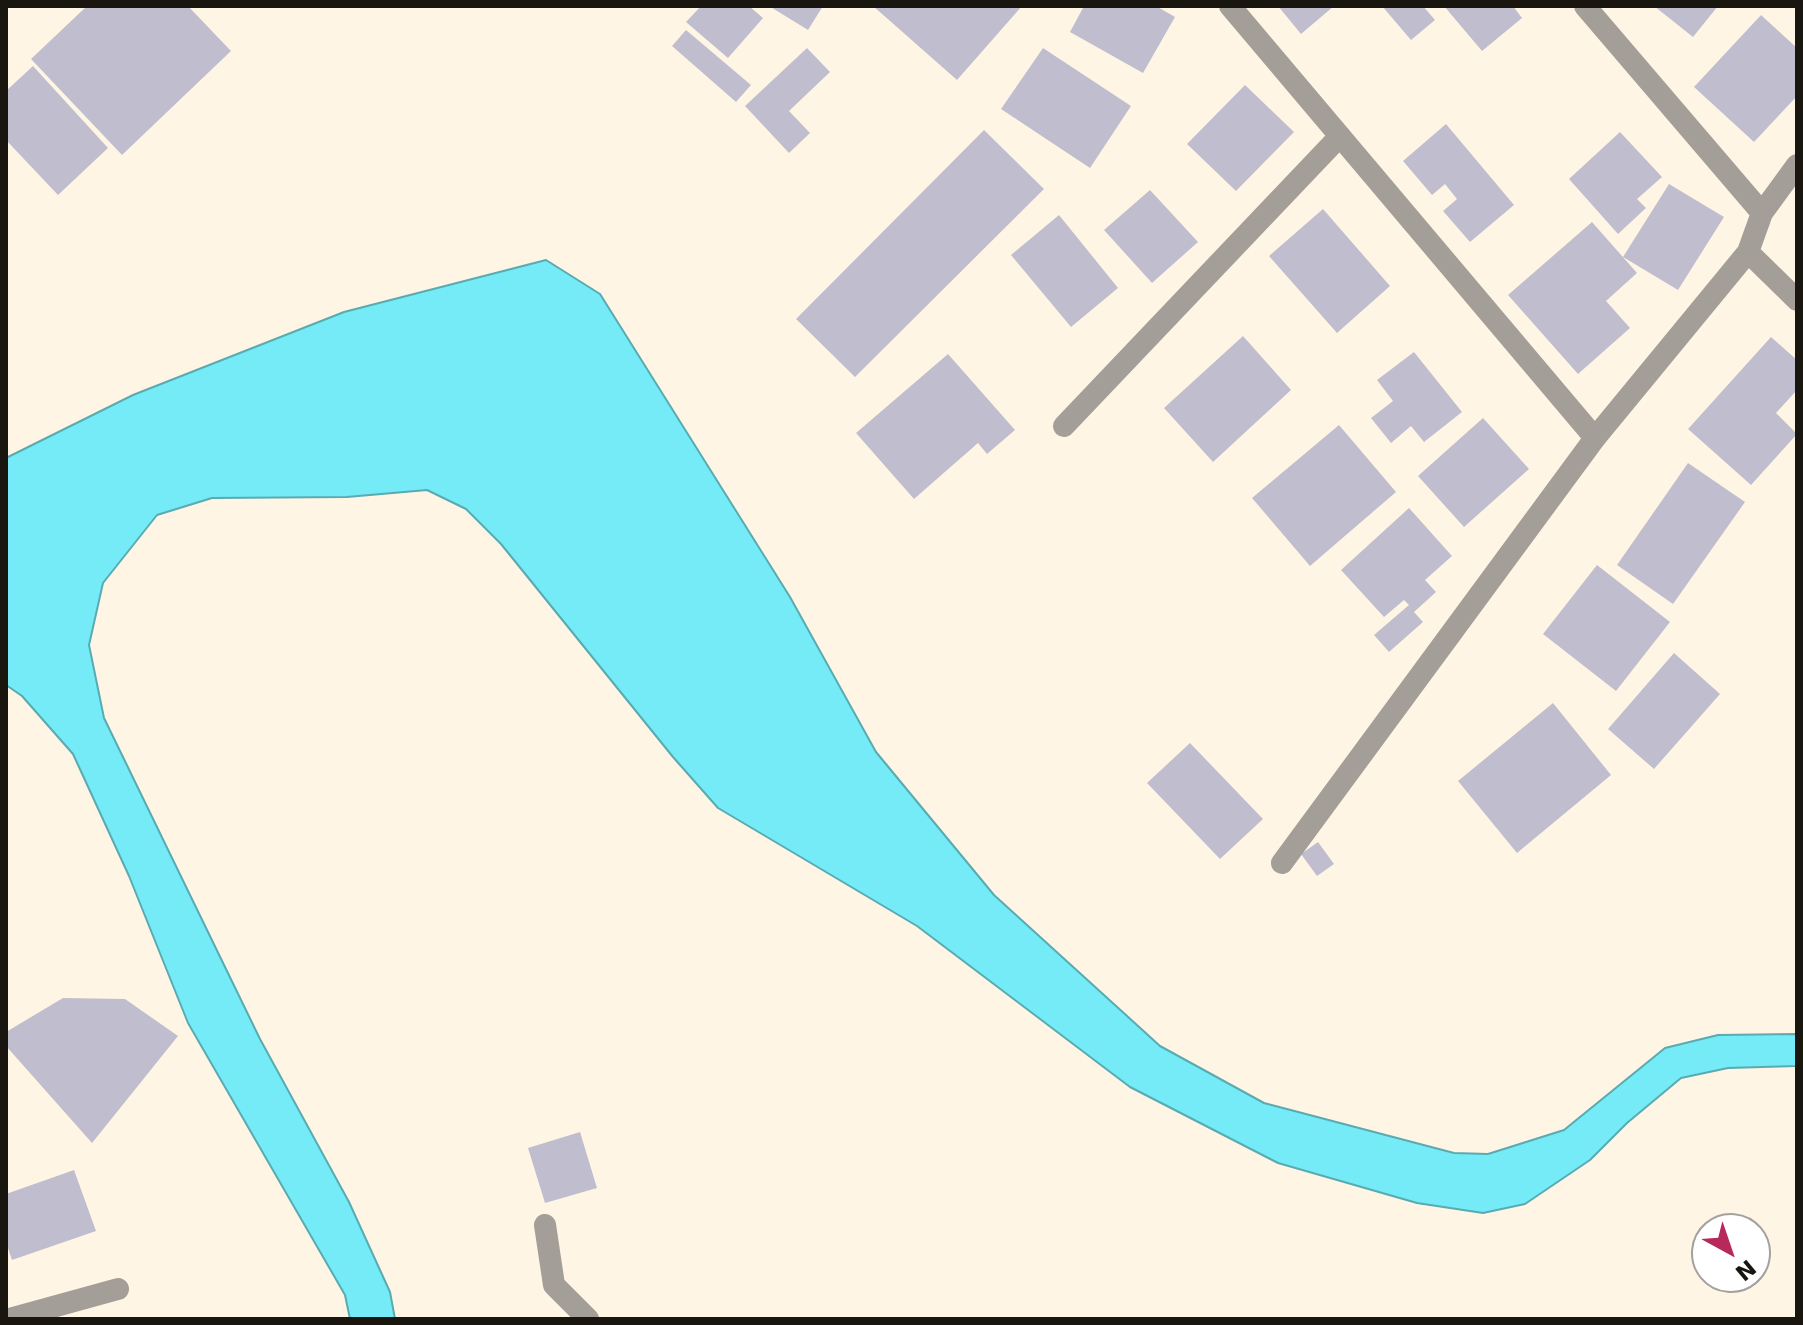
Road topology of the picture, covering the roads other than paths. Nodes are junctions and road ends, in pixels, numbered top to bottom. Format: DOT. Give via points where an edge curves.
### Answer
graph roads {
  1 [pos="1230,6"];
  2 [pos="1585,6"];
  3 [pos="1340,136"];
  4 [pos="1797,165"];
  5 [pos="1762,213"];
  6 [pos="1748,252"];
  7 [pos="1797,300"];
  8 [pos="1064,426"];
  9 [pos="1595,438"];
  10 [pos="1282,863"];
  11 [pos="545,1225"];
  12 [pos="118,1289"];
  13 [pos="9,1319"];
  14 [pos="588,1319"];
  1 -- 3 [label="street"];
  2 -- 5 [label="street"];
  3 -- 8 [label="street"];
  3 -- 9 [label="street"];
  4 -- 5 [label="street"];
  5 -- 6 [label="street"];
  6 -- 7 [label="street"];
  6 -- 9 [label="street"];
  9 -- 10 [label="street"];
  11 -- 14 [label="street" via="554,1285"];
  12 -- 13 [label="street"];
}
